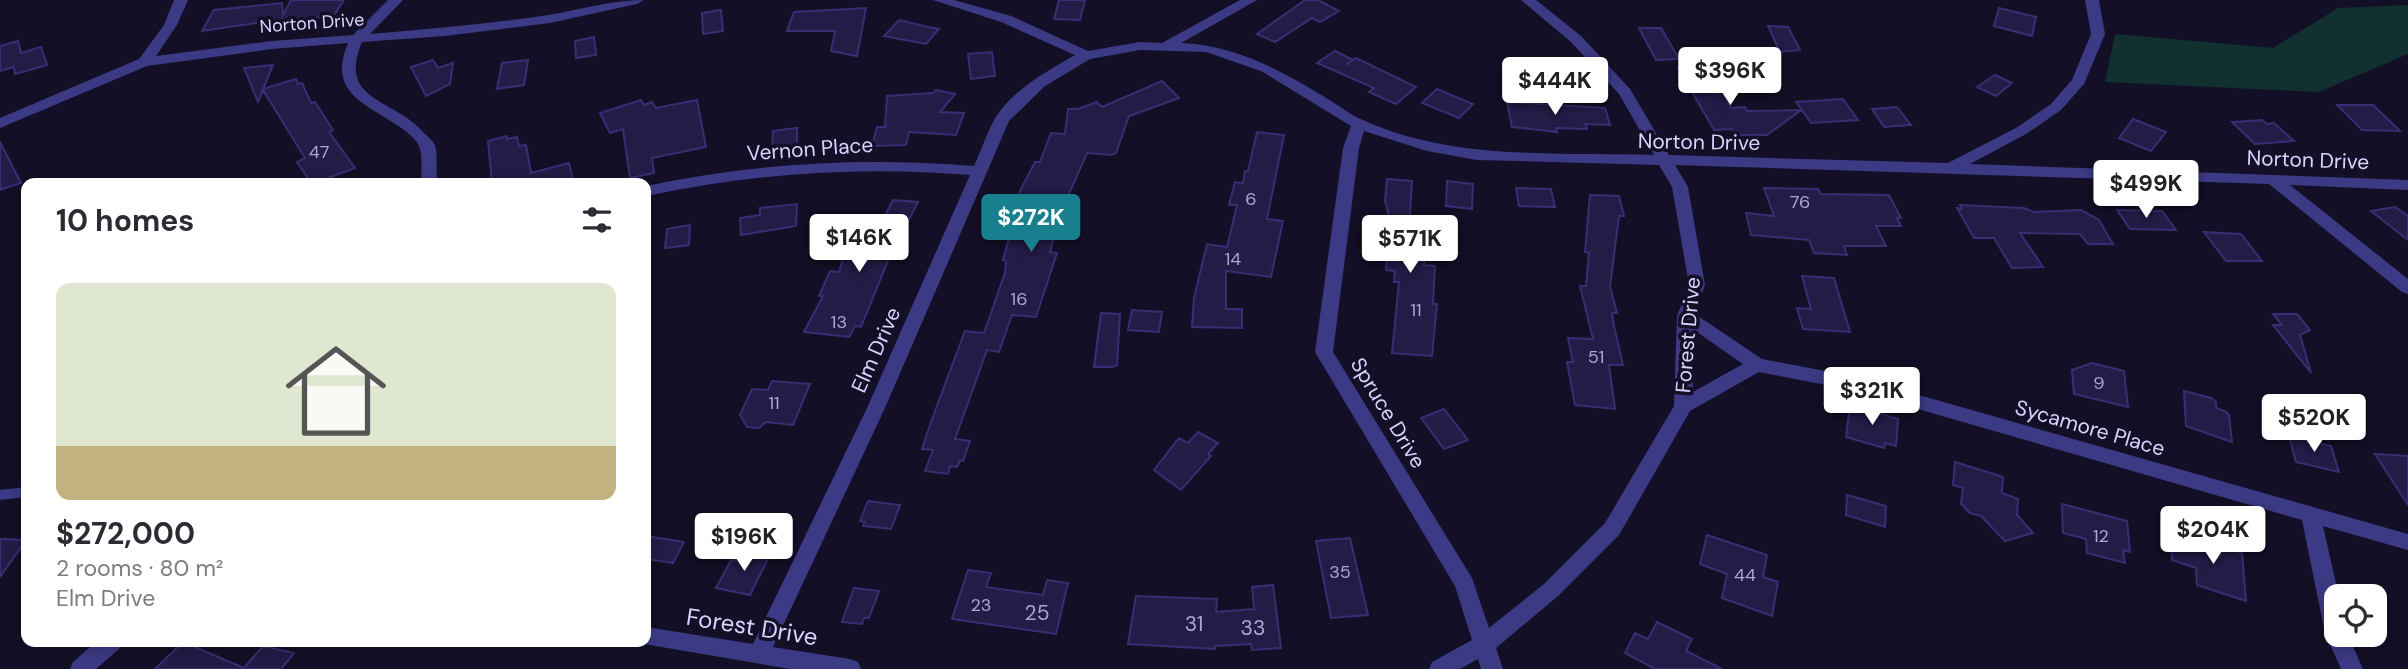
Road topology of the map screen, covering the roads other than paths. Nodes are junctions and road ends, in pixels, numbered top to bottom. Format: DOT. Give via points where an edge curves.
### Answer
graph roads {
  1 [pos="181,0"];
  2 [pos="396,0"];
  3 [pos="637,0"];
  4 [pos="940,0"];
  5 [pos="1250,0"];
  6 [pos="1528,0"];
  7 [pos="2092,0"];
  8 [pos="356,40"];
  9 [pos="1167,45"];
  10 [pos="1086,55"];
  11 [pos="144,62"];
  12 [pos="0,123"];
  13 [pos="1359,124"];
  14 [pos="1666,162"];
  15 [pos="1951,168"];
  16 [pos="979,171"];
  17 [pos="429,178"];
  18 [pos="2274,180"];
  19 [pos="2408,185"];
  20 [pos="651,190"];
  21 [pos="2408,288"];
  22 [pos="1686,316"];
  23 [pos="1757,365"];
  24 [pos="1683,406"];
  25 [pos="21,493"];
  26 [pos="0,495"];
  27 [pos="2311,515"];
  28 [pos="2408,542"];
  29 [pos="2326,584"];
  30 [pos="651,637"];
  31 [pos="1485,644"];
  32 [pos="105,647"];
  33 [pos="2343,647"];
  34 [pos="758,655"];
  35 [pos="81,669"];
  36 [pos="850,669"];
  37 [pos="1440,669"];
  38 [pos="1492,669"];
  39 [pos="2352,669"];
  1 -- 11 [label="street" via="170,27"];
  2 -- 8 [label="street"];
  3 -- 8 [label="street, Norton Drive" via="550,19"];
  4 -- 10 [label="street" via="1006,19"];
  5 -- 9 [label="street"];
  6 -- 14 [label="street, Forest Drive" via="1603,65 1625,92"];
  7 -- 15 [label="street" via="2098,34 2079,82 2056,107 2021,131"];
  8 -- 11 [label="street, Norton Drive" via="272,45"];
  8 -- 17 [label="street" via="348,59 352,88 412,128 427,145"];
  9 -- 10 [label="street, Norton Drive"];
  9 -- 13 [label="street, Norton Drive" via="1207,48 1266,68"];
  10 -- 16 [label="street, Elm Drive" via="1016,102 1002,120"];
  11 -- 12 [label="street, Norton Drive"];
  13 -- 14 [label="street, Norton Drive" via="1432,148 1477,155"];
  13 -- 31 [label="street, Spruce Drive" via="1351,148 1324,352 1465,584"];
  14 -- 15 [label="street, Norton Drive"];
  14 -- 22 [label="street, Forest Drive" via="1680,187 1697,285"];
  15 -- 18 [label="street, Norton Drive"];
  16 -- 20 [label="street, Vernon Place" via="882,165 799,169"];
  16 -- 34 [label="street, Elm Drive" via="876,408"];
  18 -- 19 [label="street, Norton Drive"];
  18 -- 21 [label="street"];
  22 -- 23 [label="street, Sycamore Place"];
  22 -- 24 [label="street, Forest Drive"];
  23 -- 24 [label="street"];
  23 -- 27 [label="street, Sycamore Place" via="1853,383"];
  24 -- 31 [label="street, Forest Drive" via="1612,528 1551,590"];
  25 -- 26 [label="lane"];
  27 -- 28 [label="street, Sycamore Place"];
  27 -- 29 [label="street"];
  30 -- 34 [label="street, Forest Drive"];
  31 -- 37 [label="street, Forest Drive"];
  31 -- 38 [label="street, Spruce Drive"];
  32 -- 35 [label="street"];
  33 -- 39 [label="street"];
  34 -- 36 [label="street, Forest Drive"];
}
